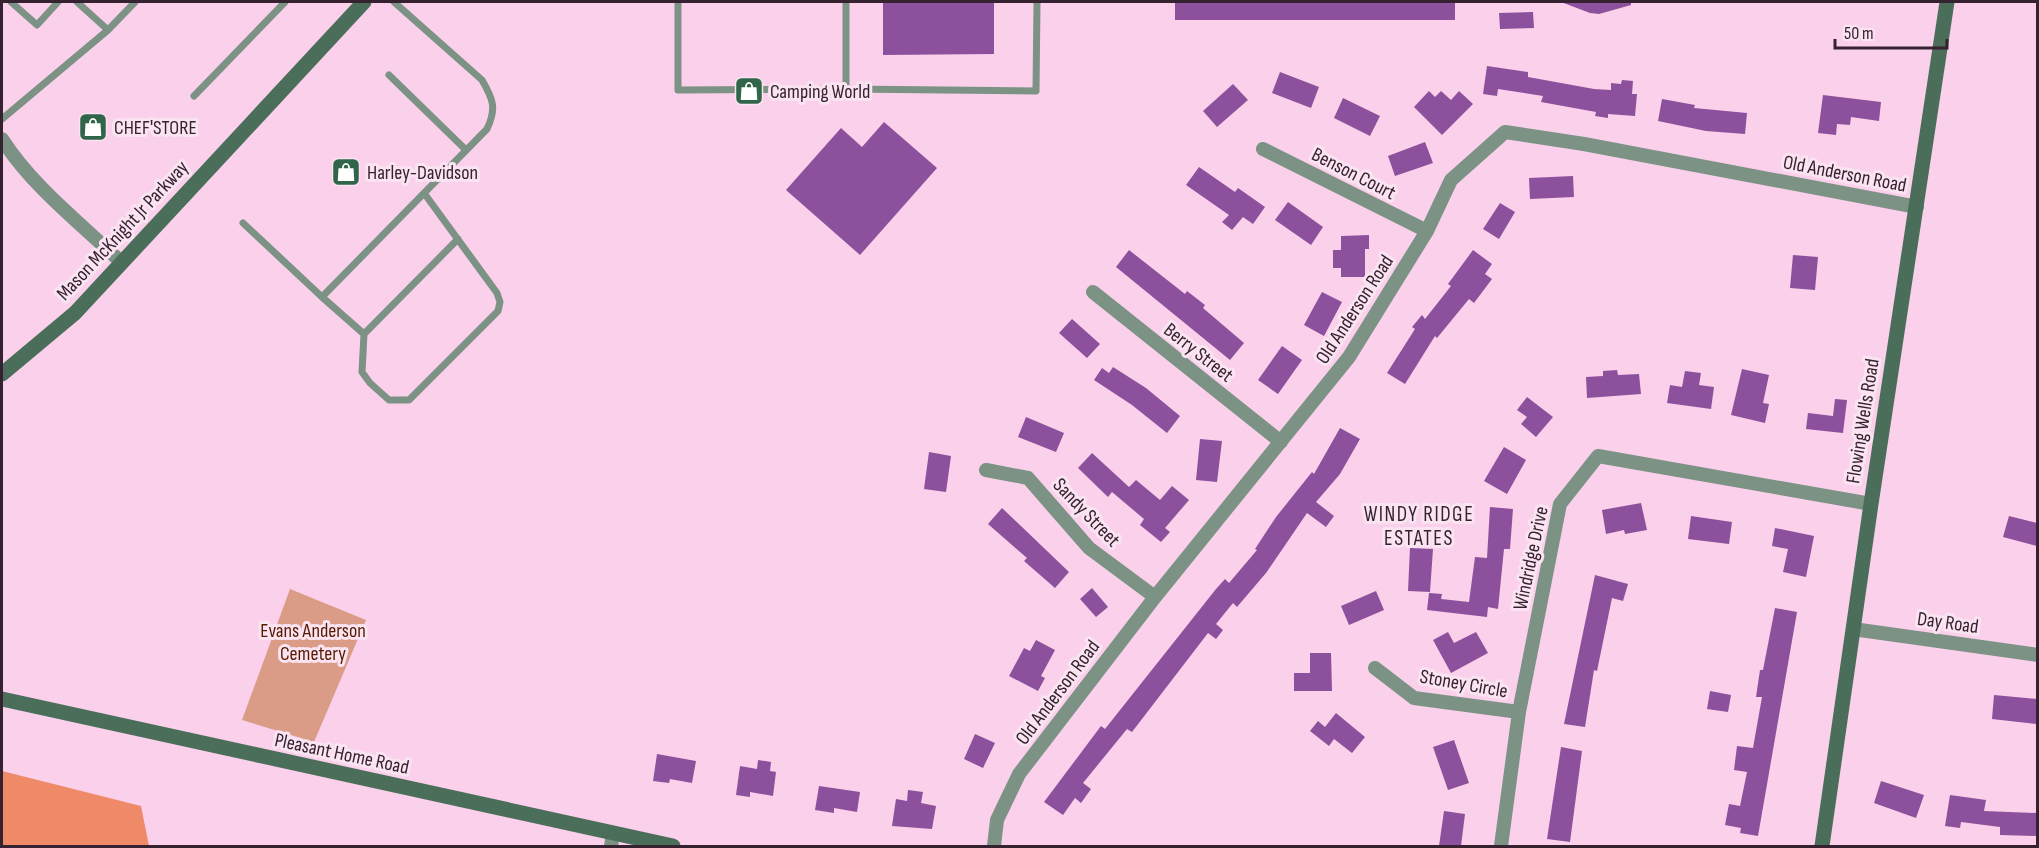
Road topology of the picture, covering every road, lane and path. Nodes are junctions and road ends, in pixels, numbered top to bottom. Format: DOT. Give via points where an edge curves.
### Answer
graph roads {
  1 [pos="11,2"];
  2 [pos="58,2"];
  3 [pos="77,2"];
  4 [pos="135,2"];
  5 [pos="285,2"];
  6 [pos="364,2"];
  7 [pos="394,2"];
  8 [pos="678,2"];
  9 [pos="846,2"];
  10 [pos="1037,2"];
  11 [pos="1947,2"];
  12 [pos="108,30"];
  13 [pos="389,75"];
  14 [pos="846,89"];
  15 [pos="195,96"];
  16 [pos="2,118"];
  17 [pos="2,139"];
  18 [pos="1263,149"];
  19 [pos="466,150"];
  20 [pos="424,193"];
  21 [pos="1917,207"];
  22 [pos="243,223"];
  23 [pos="1427,231"];
  24 [pos="458,239"];
  25 [pos="120,261"];
  26 [pos="1093,292"];
  27 [pos="322,297"];
  28 [pos="364,334"];
  29 [pos="2,374"];
  30 [pos="1281,441"];
  31 [pos="986,470"];
  32 [pos="1870,504"];
  33 [pos="1155,597"];
  34 [pos="1853,629"];
  35 [pos="2037,655"];
  36 [pos="1375,668"];
  37 [pos="2,699"];
  38 [pos="1519,712"];
  39 [pos="612,840"];
  40 [pos="673,846"];
  41 [pos="994,846"];
  42 [pos="1501,846"];
  43 [pos="1822,846"];
  1 -- 2 [label="lane" via="37,25"];
  3 -- 12 [label="lane"];
  4 -- 12 [label="lane"];
  5 -- 15 [label="lane"];
  6 -- 25 [label="main road, Mason McKnight Jr Parkway"];
  7 -- 19 [label="lane" via="482,80 490,96 494,114 487,129"];
  8 -- 14 [label="lane" via="678,90"];
  9 -- 14 [label="lane"];
  10 -- 14 [label="lane" via="1035,91"];
  11 -- 21 [label="main road, Flowing Wells Road"];
  12 -- 16 [label="lane"];
  13 -- 19 [label="lane"];
  17 -- 25 [label="street" via="37,182"];
  18 -- 23 [label="street, Benson Court"];
  19 -- 20 [label="lane"];
  20 -- 24 [label="lane"];
  20 -- 27 [label="lane"];
  21 -- 23 [label="street, Old Anderson Road" via="1505,132 1451,180"];
  21 -- 32 [label="main road, Flowing Wells Road"];
  22 -- 27 [label="lane"];
  23 -- 30 [label="street, Old Anderson Road" via="1349,357"];
  24 -- 28 [label="lane"];
  24 -- 28 [label="lane" via="496,293 498,311 409,400 389,400 362,372"];
  25 -- 29 [label="main road, Mason McKnight Jr Parkway" via="75,313"];
  26 -- 30 [label="street, Berry Street"];
  27 -- 28 [label="lane"];
  30 -- 33 [label="street, Old Anderson Road"];
  31 -- 33 [label="street, Sandy Street" via="1028,478 1089,548"];
  32 -- 34 [label="main road, Flowing Wells Road"];
  32 -- 38 [label="street, Windridge Drive" via="1598,456 1560,504"];
  33 -- 41 [label="street, Old Anderson Road" via="1019,774 997,820"];
  34 -- 35 [label="street, Day Road"];
  34 -- 43 [label="main road, Flowing Wells Road"];
  36 -- 38 [label="street, Stoney Circle" via="1414,698"];
  37 -- 39 [label="main road, Pleasant Home Road"];
  38 -- 42 [label="street, Windridge Drive"];
  39 -- 40 [label="main road, Pleasant Home Road"];
}
